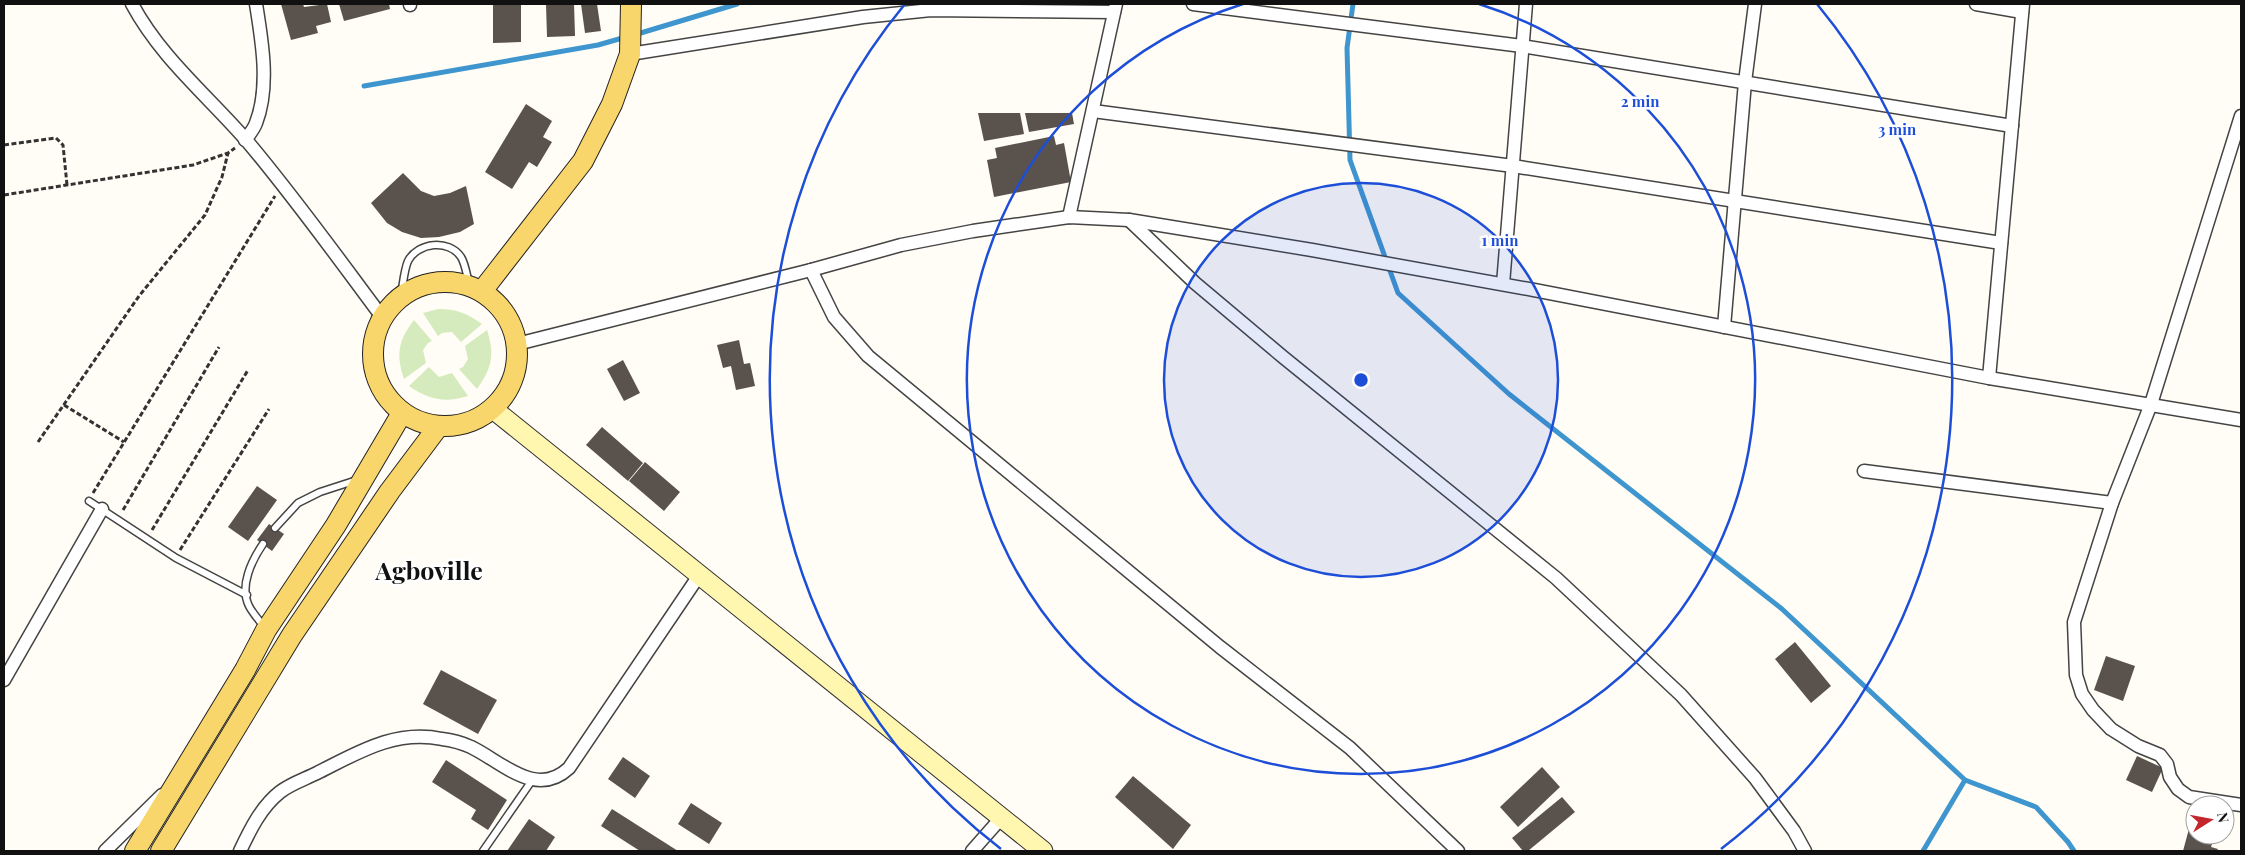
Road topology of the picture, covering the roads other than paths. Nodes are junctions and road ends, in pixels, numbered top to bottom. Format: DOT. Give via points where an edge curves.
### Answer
graph roads {
  1 [pos="132,4"];
  2 [pos="256,4"];
  3 [pos="631,4"];
  4 [pos="1193,4"];
  5 [pos="1526,4"];
  6 [pos="1755,4"];
  7 [pos="1976,4"];
  8 [pos="1115,8"];
  9 [pos="2023,8"];
  10 [pos="1522,46"];
  11 [pos="630,54"];
  12 [pos="1745,82"];
  13 [pos="1093,111"];
  14 [pos="2241,116"];
  15 [pos="2012,126"];
  16 [pos="245,140"];
  17 [pos="1513,166"];
  18 [pos="1734,201"];
  19 [pos="1070,217"];
  20 [pos="1129,220"];
  21 [pos="2001,243"];
  22 [pos="811,270"];
  23 [pos="1503,284"];
  24 [pos="476,289"];
  25 [pos="401,295"];
  26 [pos="382,317"];
  27 [pos="1724,327"];
  28 [pos="517,344"];
  29 [pos="1989,378"];
  30 [pos="2151,404"];
  31 [pos="493,409"];
  32 [pos="402,413"];
  33 [pos="2241,420"];
  34 [pos="438,427"];
  35 [pos="1864,471"];
  36 [pos="365,478"];
  37 [pos="89,501"];
  38 [pos="2112,503"];
  39 [pos="102,509"];
  40 [pos="275,528"];
  41 [pos="263,544"];
  42 [pos="700,574"];
  43 [pos="247,595"];
  44 [pos="266,630"];
  45 [pos="4,680"];
  46 [pos="181,775"];
  47 [pos="533,779"];
  48 [pos="2241,805"];
  49 [pos="1002,817"];
  50 [pos="105,851"];
  51 [pos="135,851"];
  52 [pos="161,851"];
  53 [pos="240,851"];
  54 [pos="483,851"];
  55 [pos="972,851"];
  56 [pos="1043,851"];
  57 [pos="1458,851"];
  58 [pos="1805,851"];
  1 -- 16 [label="street" via="168,56"];
  2 -- 16 [label="street" via="263,67 261,103 256,125"];
  3 -- 11 [label="main road"];
  4 -- 10 [label="street"];
  5 -- 10 [label="street"];
  6 -- 12 [label="street"];
  7 -- 9 [label="street"];
  8 -- 11 [label="street" via="931,10 863,17"];
  8 -- 13 [label="street"];
  9 -- 15 [label="street"];
  10 -- 12 [label="street"];
  10 -- 17 [label="street"];
  11 -- 24 [label="main road" via="612,104 583,161"];
  12 -- 15 [label="street"];
  12 -- 18 [label="street"];
  13 -- 17 [label="street"];
  13 -- 19 [label="street"];
  14 -- 30 [label="street"];
  15 -- 21 [label="street"];
  16 -- 26 [label="street"];
  17 -- 18 [label="street"];
  17 -- 23 [label="street"];
  18 -- 21 [label="street"];
  18 -- 27 [label="street"];
  19 -- 20 [label="street"];
  19 -- 22 [label="street" via="901,245"];
  20 -- 23 [label="street"];
  20 -- 58 [label="street" via="1195,283 1283,357 1556,578 1681,696 1755,778"];
  21 -- 29 [label="street"];
  22 -- 28 [label="street"];
  22 -- 57 [label="street" via="834,317 868,356 1220,647 1350,748"];
  23 -- 27 [label="street"];
  24 -- 25 [label="main road" via="455,282 427,283"];
  24 -- 25 [label="lane" via="461,257 444,245 434,245 420,249 408,261"];
  24 -- 28 [label="main road" via="505,314"];
  25 -- 26 [label="main road"];
  26 -- 32 [label="main road" via="373,342 374,369 384,393"];
  27 -- 29 [label="street"];
  28 -- 31 [label="main road" via="513,380"];
  29 -- 30 [label="street"];
  30 -- 33 [label="street"];
  30 -- 38 [label="street"];
  31 -- 34 [label="main road" via="458,426"];
  31 -- 42 [label="main road"];
  32 -- 34 [label="main road"];
  32 -- 36 [label="main road"];
  34 -- 52 [label="main road" via="390,491 292,635"];
  35 -- 38 [label="street"];
  36 -- 40 [label="lane" via="320,492 298,503"];
  36 -- 44 [label="main road"];
  37 -- 39 [label="lane"];
  38 -- 48 [label="street" via="2074,622 2076,675 2082,694 2111,729 2160,755 2167,764 2170,777 2188,798"];
  39 -- 43 [label="lane" via="176,558"];
  39 -- 45 [label="street"];
  41 -- 43 [label="lane" via="248,575"];
  42 -- 47 [label="street" via="569,768 560,776"];
  42 -- 49 [label="main road"];
  43 -- 44 [label="lane" via="248,605"];
  44 -- 46 [label="main road"];
  46 -- 50 [label="street"];
  46 -- 51 [label="main road"];
  47 -- 53 [label="street" via="512,772 469,746 441,738 417,736 380,742 280,792 256,819"];
  47 -- 54 [label="lane"];
  49 -- 55 [label="street"];
  49 -- 56 [label="main road"];
}
